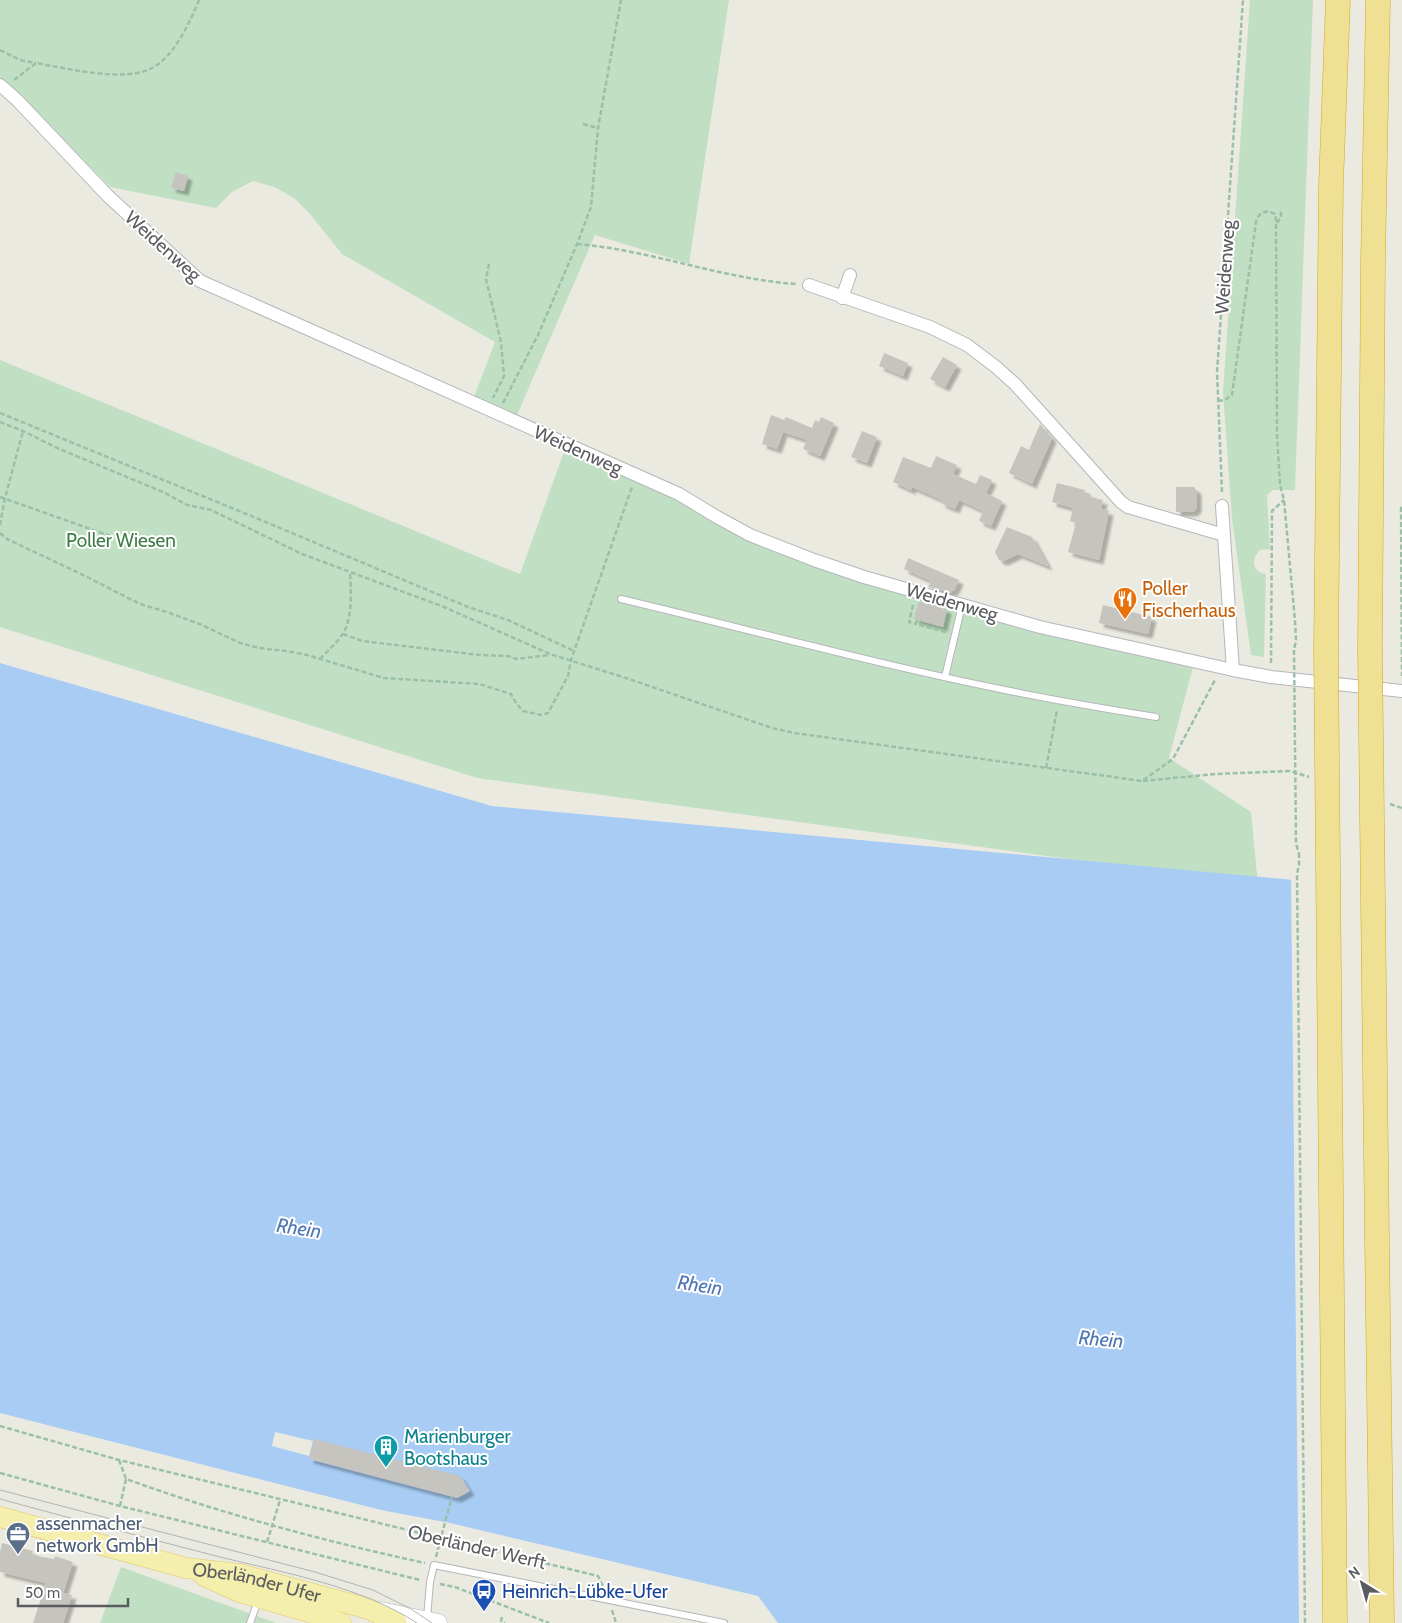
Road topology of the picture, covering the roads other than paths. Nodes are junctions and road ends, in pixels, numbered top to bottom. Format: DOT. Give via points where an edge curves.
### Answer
graph roads {
  1 [pos="1338,0"];
  2 [pos="1378,0"];
  3 [pos="3,87"];
  4 [pos="850,275"];
  5 [pos="810,285"];
  6 [pos="842,298"];
  7 [pos="1222,506"];
  8 [pos="1224,535"];
  9 [pos="622,599"];
  10 [pos="962,605"];
  11 [pos="1227,669"];
  12 [pos="945,677"];
  13 [pos="1402,691"];
  14 [pos="1156,716"];
  15 [pos="0,1517"];
  16 [pos="186,1568"];
  17 [pos="259,1599"];
  18 [pos="369,1609"];
  19 [pos="432,1621"];
  20 [pos="250,1623"];
  21 [pos="341,1623"];
  22 [pos="396,1623"];
  23 [pos="724,1623"];
  24 [pos="1335,1623"];
  25 [pos="1382,1623"];
  1 -- 24 [label="highway, bridge" via="1331,184 1326,650"];
  2 -- 25 [label="highway, bridge" via="1370,649"];
  3 -- 10 [label="street, Weidenweg" via="108,196 200,281 680,494 750,535 864,577"];
  4 -- 6 [label="street"];
  5 -- 6 [label="street"];
  6 -- 8 [label="street" via="930,327 967,346 996,367 1128,507"];
  7 -- 8 [label="street"];
  8 -- 11 [label="street"];
  9 -- 12 [label="lane"];
  10 -- 11 [label="street, Weidenweg" via="1040,627"];
  10 -- 12 [label="lane"];
  11 -- 13 [label="street, Weidenweg"];
  12 -- 14 [label="lane" via="1059,701"];
  15 -- 16 [label="main road, Oberländer Ufer"];
  16 -- 17 [label="main road"];
  16 -- 18 [label="main road, Oberländer Ufer" via="240,1574"];
  17 -- 20 [label="lane"];
  17 -- 21 [label="main road"];
  18 -- 19 [label="main road"];
  18 -- 22 [label="main road, Oberländer Ufer"];
  19 -- 23 [label="lane, Oberländer Werft" via="430,1582 434,1565"];
}
